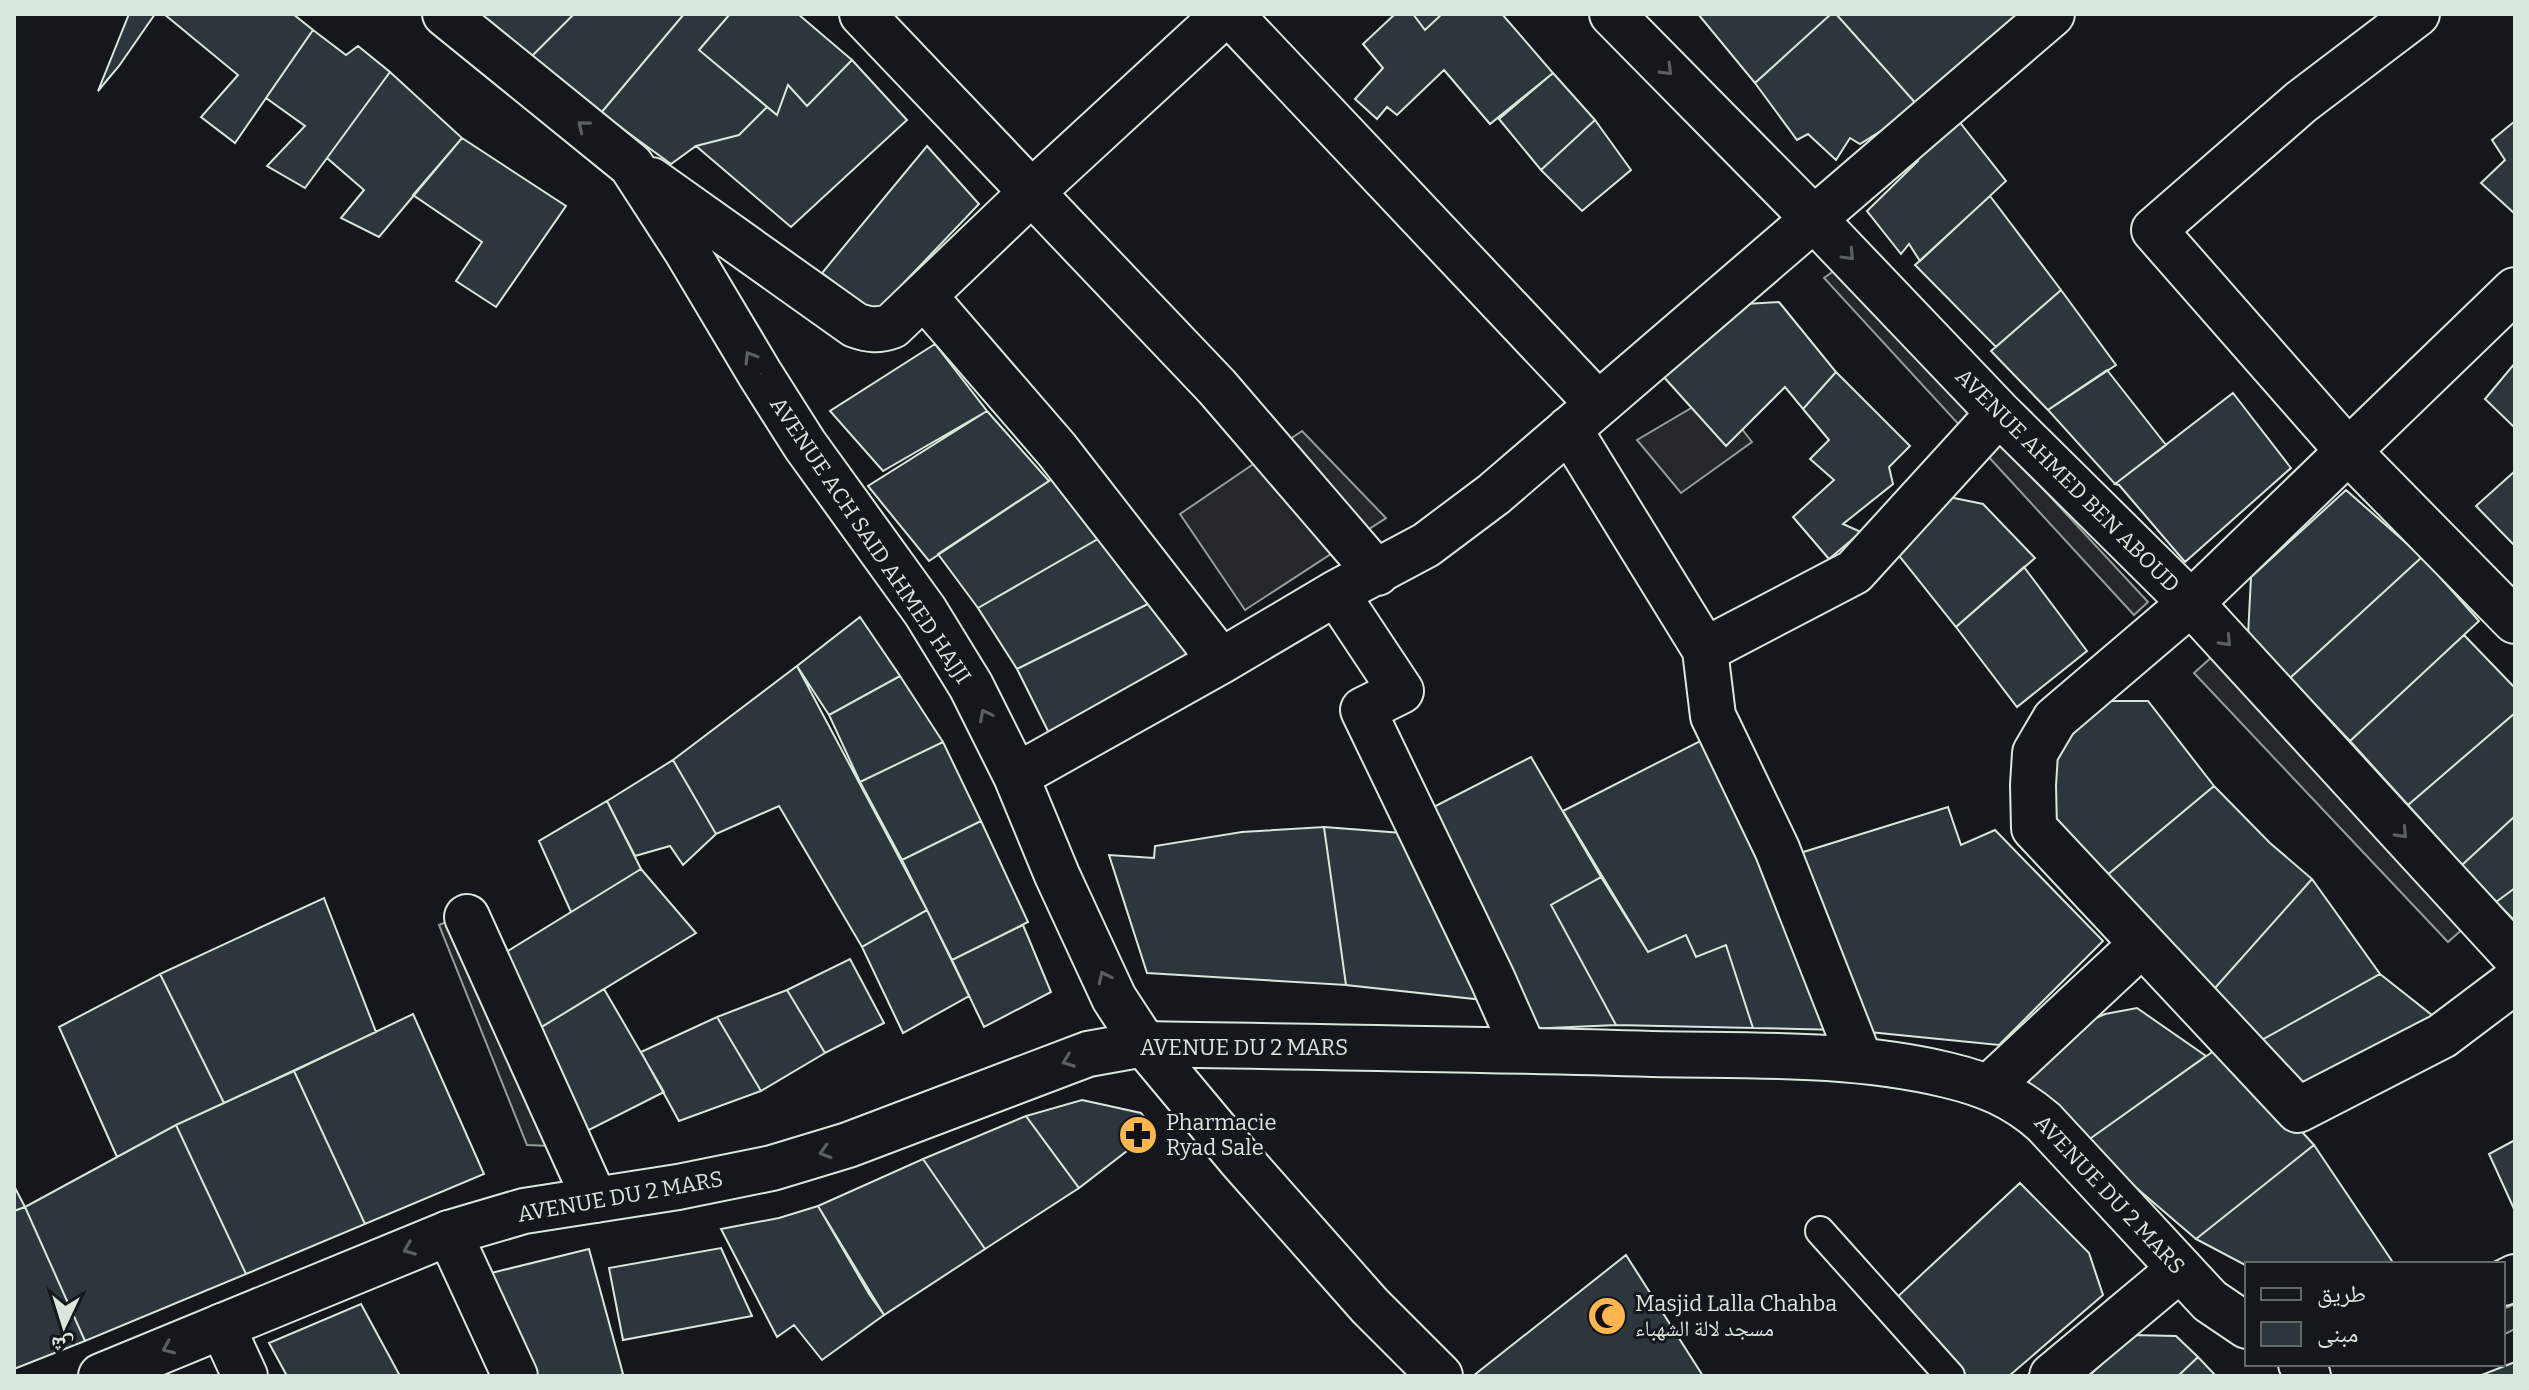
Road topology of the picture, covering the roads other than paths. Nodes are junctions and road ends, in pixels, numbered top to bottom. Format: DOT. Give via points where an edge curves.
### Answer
graph roads {
  1 [pos="445,14"];
  2 [pos="862,14"];
  3 [pos="1228,14"];
  4 [pos="1612,14"];
  5 [pos="2052,14"];
  6 [pos="2417,14"];
  7 [pos="631,165"];
  8 [pos="1032,192"];
  9 [pos="1814,219"];
  10 [pos="2515,290"];
  11 [pos="924,296"];
  12 [pos="1999,413"];
  13 [pos="1584,416"];
  14 [pos="2348,451"];
  15 [pos="1377,573"];
  16 [pos="1336,593"];
  17 [pos="2191,603"];
  18 [pos="2512,611"];
  19 [pos="1705,650"];
  20 [pos="1221,661"];
  21 [pos="1016,776"];
  22 [pos="467,917"];
  23 [pos="2141,945"];
  24 [pos="2515,956"];
  25 [pos="2515,981"];
  26 [pos="1144,1044"];
  27 [pos="1524,1050"];
  28 [pos="1860,1060"];
  29 [pos="1989,1087"];
  30 [pos="595,1200"];
  31 [pos="1820,1231"];
  32 [pos="449,1233"];
  33 [pos="2180,1269"];
  34 [pos="2245,1325"];
  35 [pos="222,1326"];
  36 [pos="101,1376"];
  37 [pos="245,1376"];
  38 [pos="515,1376"];
  39 [pos="1440,1376"];
  40 [pos="1950,1376"];
  41 [pos="2052,1376"];
  7 -- 1 [label="street, AVENUE ACH SAID AHMED HAJJI, one-way"];
  2 -- 8 [label="street"];
  3 -- 8 [label="street"];
  3 -- 13 [label="street"];
  4 -- 9 [label="street, AVENUE AHMED BEN ABOUD, one-way"];
  5 -- 9 [label="street"];
  6 -- 14 [label="street" via="2301,102 2154,230"];
  7 -- 11 [label="street" via="855,325 867,330 892,326"];
  21 -- 7 [label="street, AVENUE ACH SAID AHMED HAJJI, one-way" via="971,686 925,611 805,445"];
  8 -- 11 [label="street"];
  8 -- 15 [label="street" via="1217,387"];
  9 -- 12 [label="street, AVENUE AHMED BEN ABOUD, one-way"];
  9 -- 13 [label="street"];
  10 -- 14 [label="street"];
  11 -- 20 [label="street" via="1057,450"];
  12 -- 17 [label="street, AVENUE AHMED BEN ABOUD"];
  12 -- 19 [label="street" via="1854,572"];
  13 -- 15 [label="street" via="1494,494 1426,545"];
  13 -- 19 [label="street"];
  14 -- 17 [label="street"];
  14 -- 18 [label="street"];
  15 -- 16 [label="street"];
  16 -- 20 [label="street"];
  16 -- 27 [label="street" via="1401,691 1363,710"];
  17 -- 23 [label="street" via="2055,719 2035,753 2034,828"];
  17 -- 24 [label="street, AVENUE AHMED BEN ABOUD, one-way"];
  19 -- 28 [label="street" via="1713,716 1777,849"];
  20 -- 21 [label="street"];
  26 -- 21 [label="street, AVENUE ACH SAID AHMED HAJJI, one-way" via="1114,998"];
  22 -- 30 [label="street"];
  23 -- 25 [label="street" via="2298,1110 2442,1036"];
  23 -- 29 [label="street"];
  26 -- 27 [label="street, AVENUE DU 2 MARS"];
  26 -- 30 [label="street, AVENUE DU 2 MARS, one-way" via="1088,1054 848,1145 772,1168"];
  26 -- 39 [label="street, AVENUE ACH SAID AHMED HAJJI" via="1370,1306"];
  27 -- 28 [label="street, AVENUE DU 2 MARS"];
  28 -- 29 [label="street, AVENUE DU 2 MARS"];
  29 -- 33 [label="street, AVENUE DU 2 MARS" via="2022,1103 2044,1122"];
  30 -- 32 [label="street, AVENUE DU 2 MARS" via="524,1211"];
  31 -- 40 [label="lane"];
  32 -- 35 [label="street, AVENUE DU 2 MARS, one-way"];
  32 -- 38 [label="street"];
  33 -- 34 [label="street, AVENUE DU 2 MARS" via="2210,1301"];
  33 -- 41 [label="street"];
  35 -- 36 [label="street, AVENUE DU 2 MARS, one-way"];
  35 -- 37 [label="street"];
}
